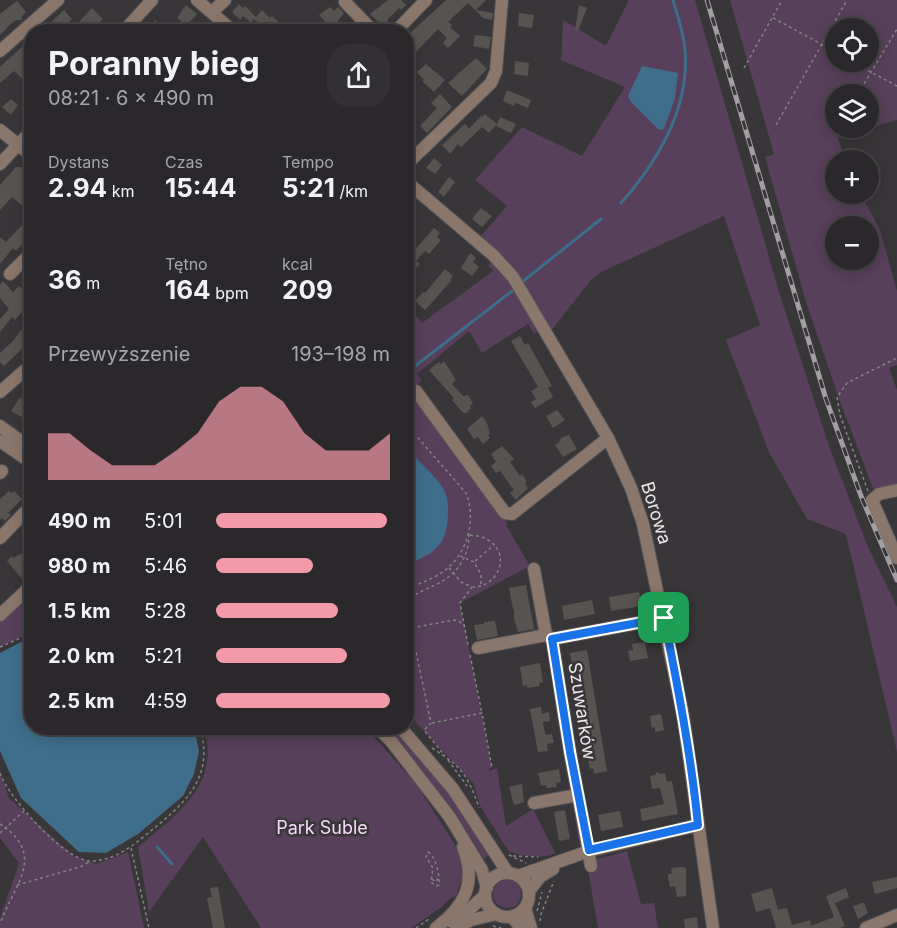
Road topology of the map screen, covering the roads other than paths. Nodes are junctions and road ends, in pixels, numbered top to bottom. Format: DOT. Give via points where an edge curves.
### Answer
graph roads {
  1 [pos="58,0"];
  2 [pos="152,0"];
  3 [pos="197,0"];
  4 [pos="225,0"];
  5 [pos="426,0"];
  6 [pos="502,0"];
  7 [pos="345,2"];
  8 [pos="212,12"];
  9 [pos="31,24"];
  10 [pos="130,24"];
  11 [pos="225,24"];
  12 [pos="366,24"];
  13 [pos="403,24"];
  14 [pos="24,30"];
  15 [pos="0,51"];
  16 [pos="0,130"];
  17 [pos="24,139"];
  18 [pos="18,145"];
  19 [pos="24,150"];
  20 [pos="414,157"];
  21 [pos="0,164"];
  22 [pos="414,188"];
  23 [pos="24,260"];
  24 [pos="10,274"];
  25 [pos="24,371"];
  26 [pos="0,392"];
  27 [pos="416,392"];
  28 [pos="0,426"];
  29 [pos="608,438"];
  30 [pos="0,441"];
  31 [pos="24,443"];
  32 [pos="24,458"];
  33 [pos="897,490"];
  34 [pos="24,513"];
  35 [pos="0,538"];
  36 [pos="897,558"];
  37 [pos="534,569"];
  38 [pos="24,595"];
  39 [pos="0,615"];
  40 [pos="664,618"];
  41 [pos="549,637"];
  42 [pos="478,648"];
  43 [pos="385,735"];
  44 [pos="407,735"];
  45 [pos="578,795"];
  46 [pos="534,803"];
  47 [pos="454,824"];
  48 [pos="698,825"];
  49 [pos="589,850"];
  50 [pos="591,866"];
  51 [pos="513,874"];
  52 [pos="529,891"];
  53 [pos="486,892"];
  54 [pos="525,908"];
  55 [pos="897,915"];
  56 [pos="512,917"];
  57 [pos="496,923"];
  58 [pos="535,923"];
  59 [pos="437,928"];
  60 [pos="456,928"];
  61 [pos="521,928"];
  62 [pos="713,928"];
  63 [pos="866,928"];
  1 -- 9 [label="street"];
  2 -- 10 [label="street"];
  3 -- 8 [label="street"];
  4 -- 8 [label="street"];
  5 -- 13 [label="street"];
  6 -- 20 [label="street" via="496,71 491,83"];
  7 -- 12 [label="street"];
  8 -- 11 [label="street"];
  14 -- 15 [label="street"];
  16 -- 18 [label="street"];
  17 -- 18 [label="street"];
  18 -- 19 [label="street"];
  18 -- 21 [label="street"];
  22 -- 29 [label="street, Borowa" via="508,271"];
  23 -- 24 [label="street"];
  25 -- 26 [label="street"];
  27 -- 29 [label="street" via="505,513 512,514"];
  28 -- 31 [label="street"];
  29 -- 40 [label="street, Borowa" via="643,524"];
  30 -- 32 [label="street"];
  33 -- 36 [label="street" via="872,500"];
  34 -- 35 [label="street"];
  37 -- 41 [label="street"];
  38 -- 39 [label="street"];
  40 -- 41 [label="street, Szuwarków"];
  40 -- 48 [label="street, Borowa" via="693,772"];
  41 -- 42 [label="street"];
  41 -- 45 [label="street, Szuwarków"];
  43 -- 47 [label="street"];
  44 -- 51 [label="street" via="453,789"];
  45 -- 46 [label="street"];
  45 -- 49 [label="street, Szuwarków"];
  47 -- 53 [label="street" via="482,870"];
  47 -- 59 [label="street" via="470,874 462,900"];
  48 -- 49 [label="street"];
  48 -- 62 [label="street, Borowa"];
  49 -- 50 [label="street, Szuwarków"];
  49 -- 51 [label="street"];
  49 -- 52 [label="street" via="544,875"];
  51 -- 52 [label="street"];
  51 -- 53 [label="street" via="495,877"];
  52 -- 54 [label="street"];
  53 -- 57 [label="street"];
  53 -- 59 [label="street" via="465,913"];
  54 -- 56 [label="street"];
  54 -- 58 [label="street"];
  55 -- 63 [label="street"];
  56 -- 57 [label="street"];
  56 -- 61 [label="street"];
  57 -- 60 [label="street" via="471,920"];
}
